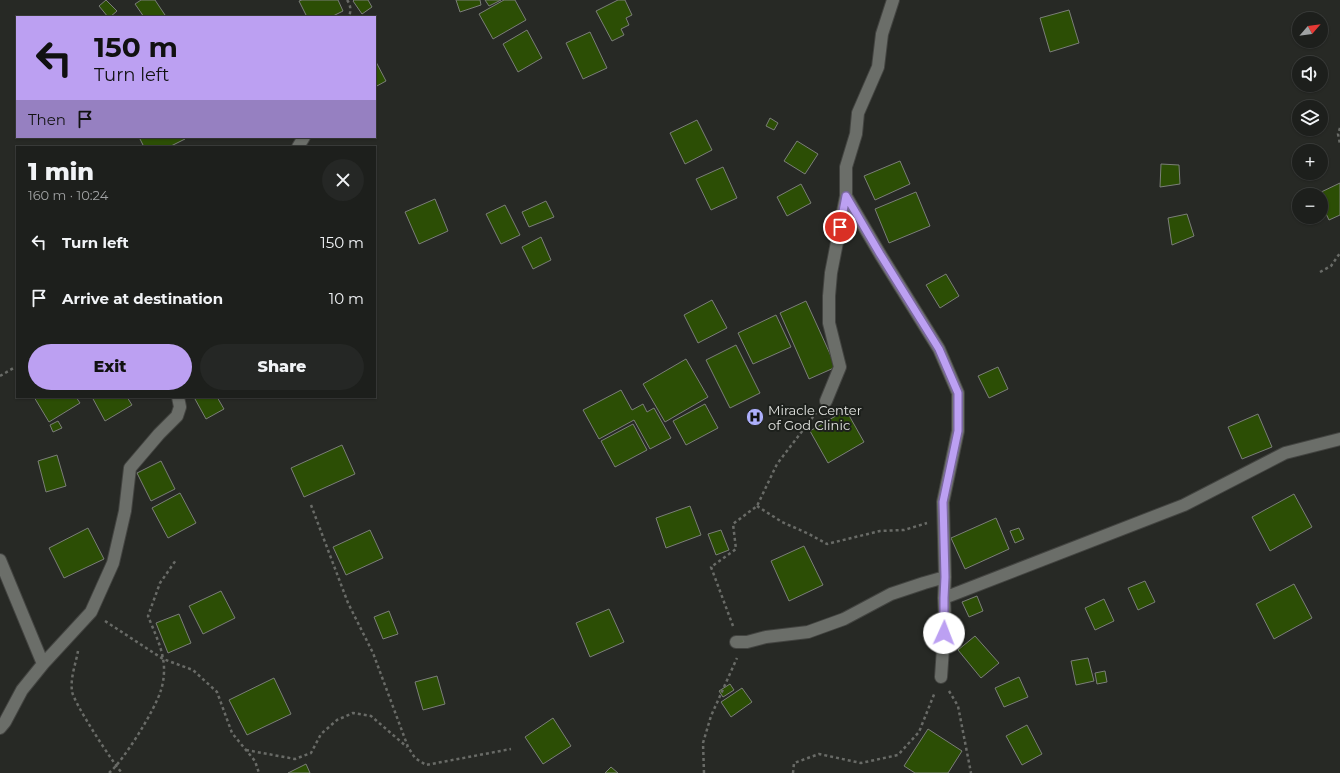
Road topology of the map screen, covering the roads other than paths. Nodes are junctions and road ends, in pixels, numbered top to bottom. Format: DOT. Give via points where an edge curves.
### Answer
graph roads {
  1 [pos="893,0"];
  2 [pos="846,196"];
  3 [pos="178,398"];
  4 [pos="826,401"];
  5 [pos="1340,439"];
  6 [pos="0,560"];
  7 [pos="945,577"];
  8 [pos="944,598"];
  9 [pos="736,642"];
  10 [pos="43,664"];
  11 [pos="941,677"];
  12 [pos="0,728"];
  1 -- 2 [label="street" via="882,34 878,67 858,113 856,134 846,167"];
  2 -- 4 [label="street" via="829,296 829,323 840,367"];
  2 -- 7 [label="street" via="939,349 958,393 958,431 943,502"];
  3 -- 10 [label="street" via="180,407 177,416 130,468 125,511 113,563 91,612"];
  5 -- 8 [label="street" via="1285,453 1184,505"];
  6 -- 10 [label="street"];
  7 -- 8 [label="street"];
  7 -- 9 [label="street" via="891,594 844,619 808,632"];
  8 -- 11 [label="street"];
  10 -- 12 [label="street" via="22,690"];
}
